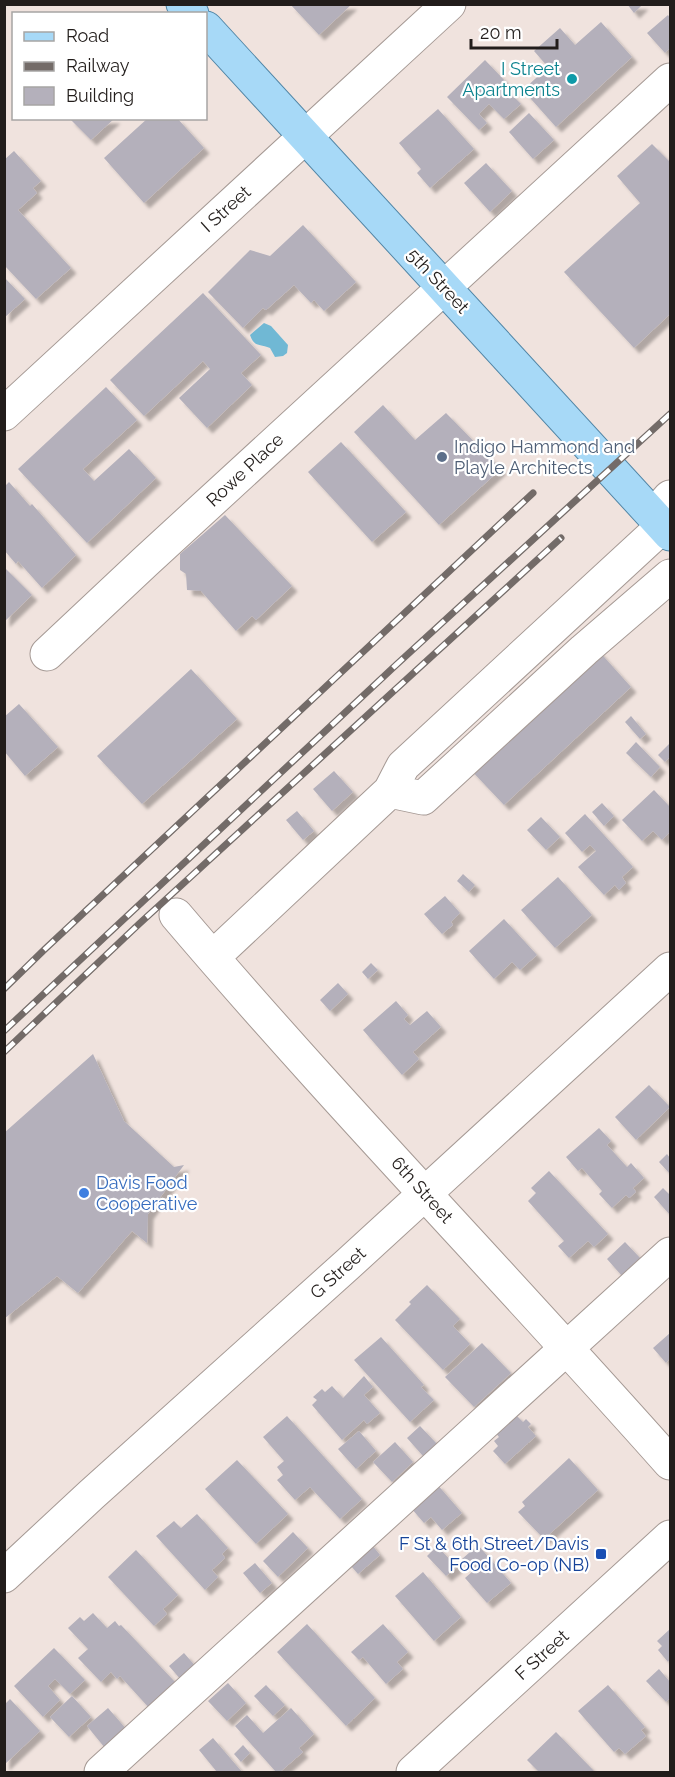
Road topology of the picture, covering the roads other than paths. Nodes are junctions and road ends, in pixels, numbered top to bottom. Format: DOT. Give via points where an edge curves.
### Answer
graph roads {
  1 [pos="448,4"];
  2 [pos="207,29"];
  3 [pos="670,80"];
  4 [pos="306,136"];
  5 [pos="443,288"];
  6 [pos="4,414"];
  7 [pos="664,518"];
  8 [pos="670,576"];
  9 [pos="47,654"];
  10 [pos="390,791"];
  11 [pos="176,915"];
  12 [pos="213,957"];
  13 [pos="670,969"];
  14 [pos="424,1193"];
  15 [pos="670,1254"];
  16 [pos="568,1347"];
  17 [pos="670,1463"];
  18 [pos="670,1537"];
  19 [pos="4,1576"];
  20 [pos="101,1773"];
  21 [pos="413,1773"];
  1 -- 4 [label="street, I Street"];
  2 -- 4 [label="main road, 5th Street"];
  3 -- 5 [label="street, Rowe Place"];
  4 -- 5 [label="main road, 5th Street"];
  4 -- 6 [label="street, I Street"];
  5 -- 7 [label="main road, 5th Street"];
  5 -- 9 [label="street, Rowe Place"];
  7 -- 10 [label="street" via="403,766"];
  8 -- 10 [label="street" via="423,798"];
  10 -- 12 [label="street"];
  11 -- 12 [label="street, 6th Street"];
  12 -- 14 [label="street, 6th Street"];
  13 -- 14 [label="street, G Street"];
  14 -- 16 [label="street, 6th Street"];
  14 -- 19 [label="street, G Street"];
  15 -- 16 [label="street"];
  16 -- 17 [label="street, 6th Street"];
  16 -- 20 [label="street"];
  18 -- 21 [label="street, F Street"];
}
